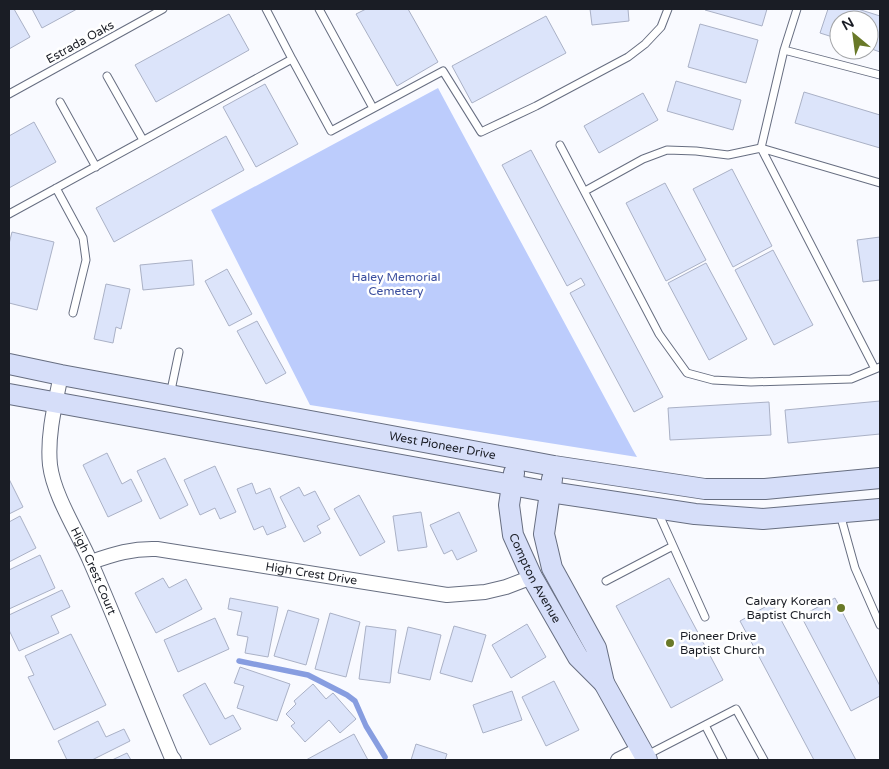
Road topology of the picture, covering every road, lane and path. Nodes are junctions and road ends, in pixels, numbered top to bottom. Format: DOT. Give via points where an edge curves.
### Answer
graph roads {
  1 [pos="163,9"];
  2 [pos="266,9"];
  3 [pos="318,9"];
  4 [pos="668,9"];
  5 [pos="798,9"];
  6 [pos="784,50"];
  7 [pos="292,59"];
  8 [pos="880,75"];
  9 [pos="107,76"];
  10 [pos="9,94"];
  11 [pos="60,102"];
  12 [pos="373,108"];
  13 [pos="143,140"];
  14 [pos="560,145"];
  15 [pos="761,148"];
  16 [pos="96,166"];
  17 [pos="880,183"];
  18 [pos="56,188"];
  19 [pos="585,191"];
  20 [pos="9,214"];
  21 [pos="73,313"];
  22 [pos="179,352"];
  23 [pos="9,364"];
  24 [pos="878,368"];
  25 [pos="61,375"];
  26 [pos="9,394"];
  27 [pos="170,395"];
  28 [pos="55,403"];
  29 [pos="517,459"];
  30 [pos="554,466"];
  31 [pos="880,478"];
  32 [pos="512,485"];
  33 [pos="550,492"];
  34 [pos="656,508"];
  35 [pos="880,509"];
  36 [pos="840,514"];
  37 [pos="673,546"];
  38 [pos="91,562"];
  39 [pos="532,578"];
  40 [pos="606,581"];
  41 [pos="705,617"];
  42 [pos="880,625"];
  43 [pos="604,683"];
  44 [pos="705,725"];
  45 [pos="644,755"];
  46 [pos="174,760"];
  47 [pos="618,760"];
  48 [pos="723,760"];
  49 [pos="764,760"];
  1 -- 10 [label="lane, Estrada Oaks"];
  2 -- 7 [label="lane"];
  3 -- 12 [label="lane"];
  4 -- 12 [label="lane" via="660,27 628,57 482,132 443,71"];
  5 -- 6 [label="lane"];
  6 -- 8 [label="lane"];
  6 -- 15 [label="lane"];
  7 -- 12 [label="lane" via="331,131"];
  7 -- 13 [label="lane"];
  9 -- 13 [label="lane"];
  11 -- 16 [label="lane"];
  13 -- 16 [label="lane"];
  14 -- 19 [label="lane"];
  15 -- 17 [label="lane"];
  15 -- 19 [label="lane" via="728,155 667,150 643,159"];
  15 -- 24 [label="lane"];
  16 -- 18 [label="lane"];
  18 -- 20 [label="lane"];
  18 -- 21 [label="lane" via="83,238 86,260"];
  19 -- 24 [label="lane" via="660,334 687,373 713,380 751,382 851,379"];
  22 -- 27 [label="lane"];
  23 -- 25 [label="main road, West Pioneer Drive"];
  25 -- 27 [label="main road, West Pioneer Drive"];
  25 -- 28 [label="street, High Crest Court"];
  26 -- 28 [label="main road"];
  27 -- 29 [label="main road, West Pioneer Drive"];
  28 -- 32 [label="main road"];
  28 -- 38 [label="street, High Crest Court" via="50,467"];
  29 -- 30 [label="main road, West Pioneer Drive"];
  29 -- 32 [label="main road, Compton Avenue"];
  30 -- 31 [label="main road, West Pioneer Drive" via="705,489 765,490"];
  30 -- 33 [label="main road, Compton Avenue"];
  32 -- 33 [label="main road"];
  32 -- 39 [label="main road, Compton Avenue" via="510,513 513,535"];
  33 -- 34 [label="main road"];
  33 -- 43 [label="main road, Compton Avenue" via="544,534 552,568 596,648"];
  34 -- 36 [label="main road" via="762,519"];
  34 -- 37 [label="lane"];
  35 -- 36 [label="main road"];
  36 -- 42 [label="lane" via="855,568"];
  37 -- 40 [label="lane"];
  37 -- 41 [label="lane"];
  38 -- 39 [label="street, High Crest Drive" via="124,551 157,549 446,595 485,592"];
  38 -- 46 [label="street, High Crest Court"];
  39 -- 43 [label="main road, Compton Avenue" via="578,656"];
  43 -- 45 [label="main road, Compton Avenue"];
  44 -- 45 [label="lane"];
  44 -- 48 [label="lane"];
  44 -- 49 [label="lane" via="736,709"];
  45 -- 47 [label="street"];
}
